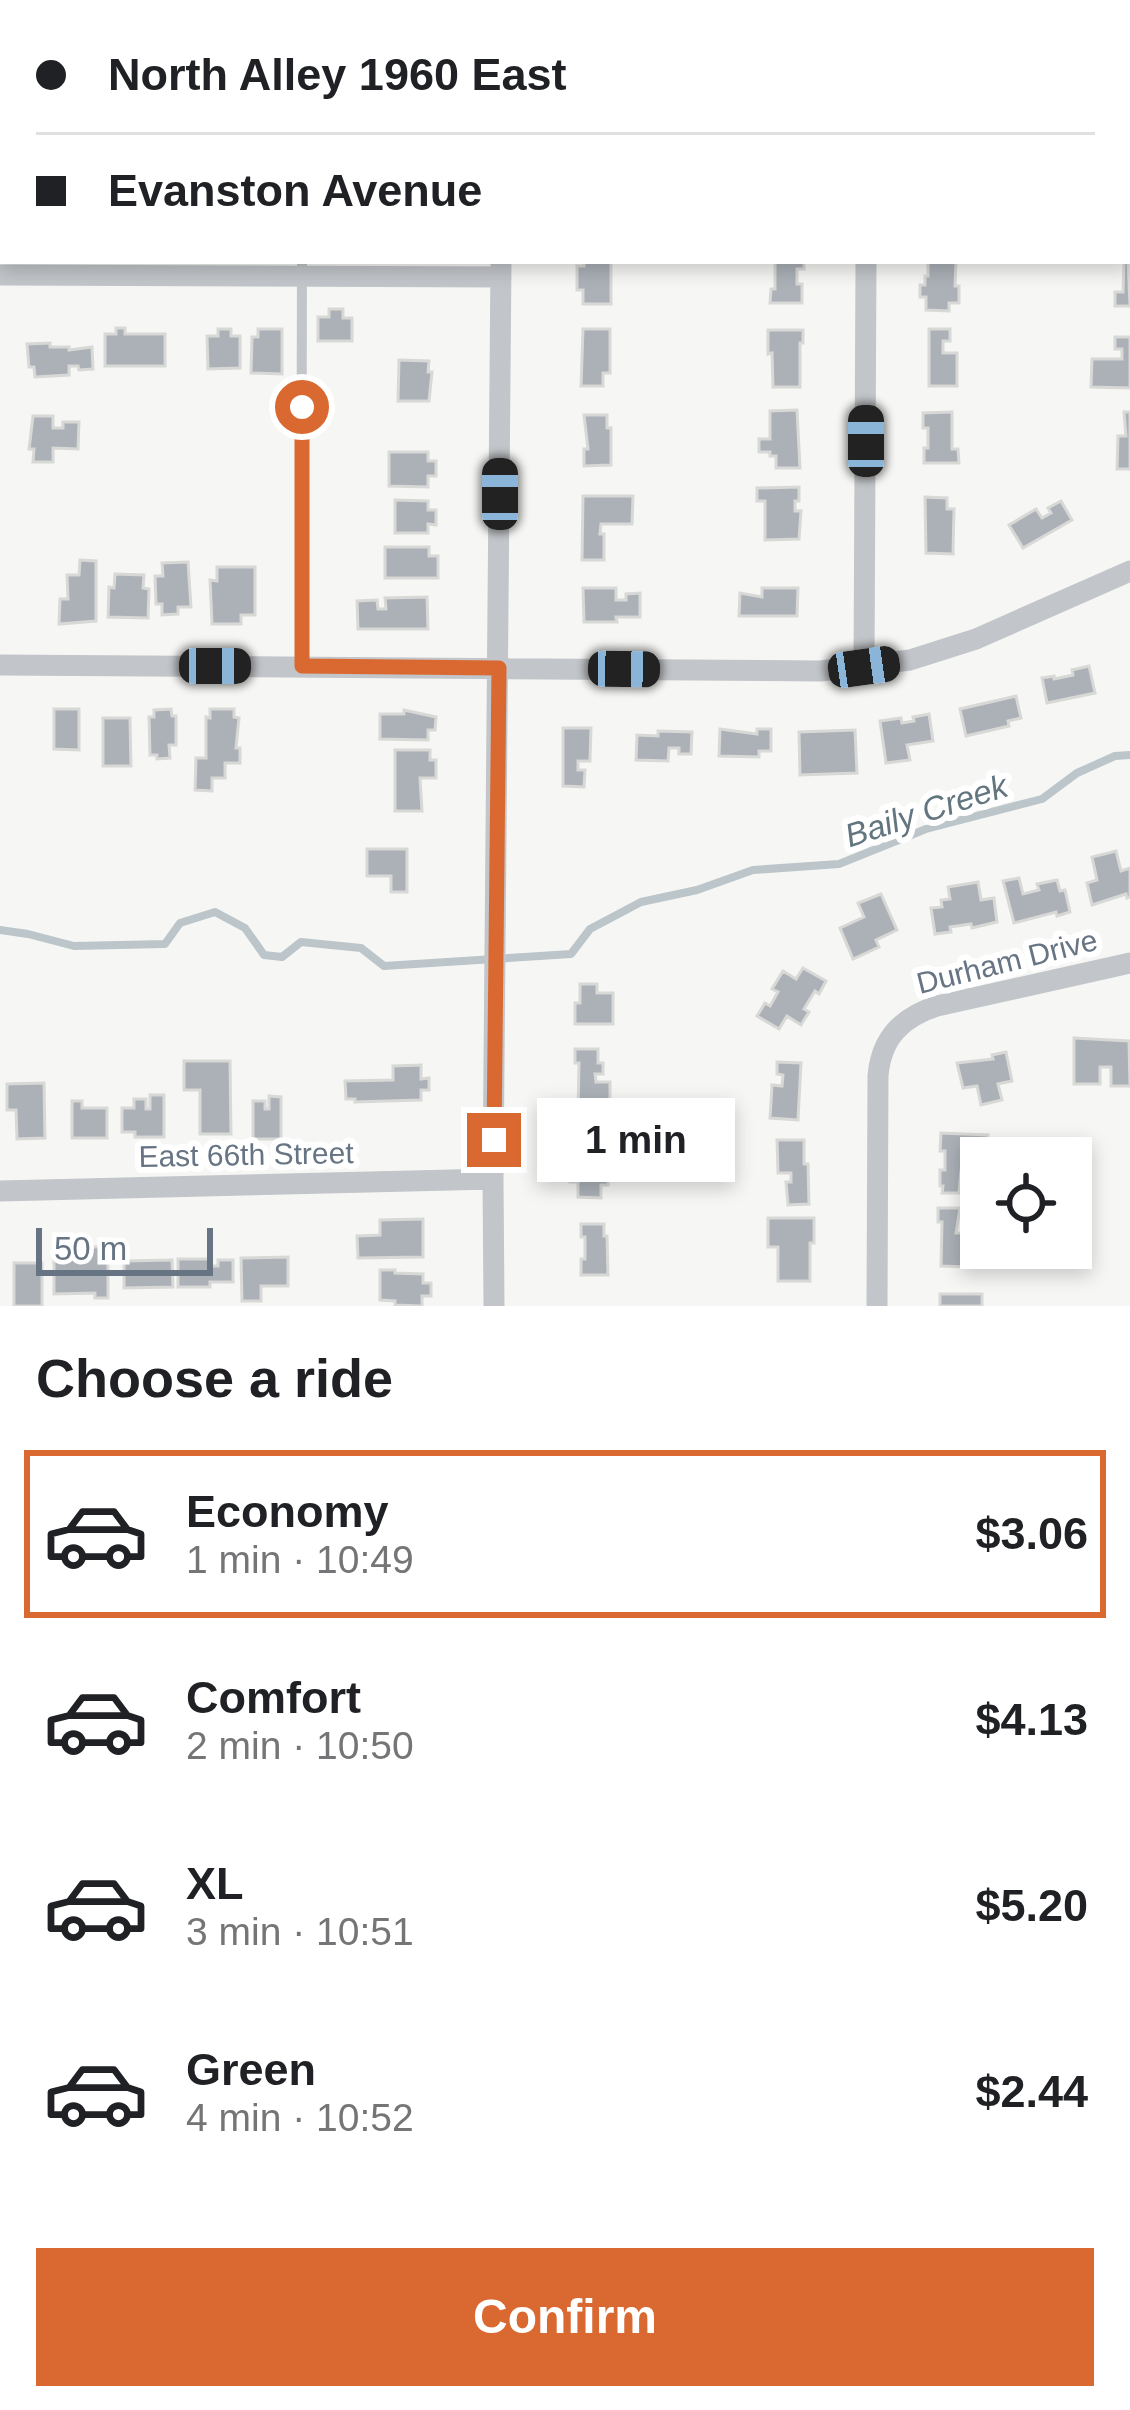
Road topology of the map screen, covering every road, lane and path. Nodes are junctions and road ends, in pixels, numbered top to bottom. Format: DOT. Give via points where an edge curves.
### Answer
graph roads {
  1 [pos="866,264"];
  2 [pos="302,269"];
  3 [pos="501,269"];
  4 [pos="0,275"];
  5 [pos="1130,571"];
  6 [pos="0,665"];
  7 [pos="302,666"];
  8 [pos="864,667"];
  9 [pos="499,668"];
  10 [pos="1130,963"];
  11 [pos="493,1179"];
  12 [pos="0,1191"];
  13 [pos="494,1306"];
  14 [pos="877,1306"];
  1 -- 8 [label="street"];
  2 -- 3 [label="street"];
  2 -- 4 [label="street"];
  2 -- 7 [label="lane"];
  3 -- 9 [label="street"];
  5 -- 8 [label="street" via="976,639"];
  6 -- 7 [label="street"];
  7 -- 9 [label="street"];
  8 -- 9 [label="street"];
  9 -- 11 [label="street"];
  10 -- 14 [label="street, Durham Drive" via="916,1012 884,1044"];
  11 -- 12 [label="street, East 66th Street"];
  11 -- 13 [label="street"];
}
